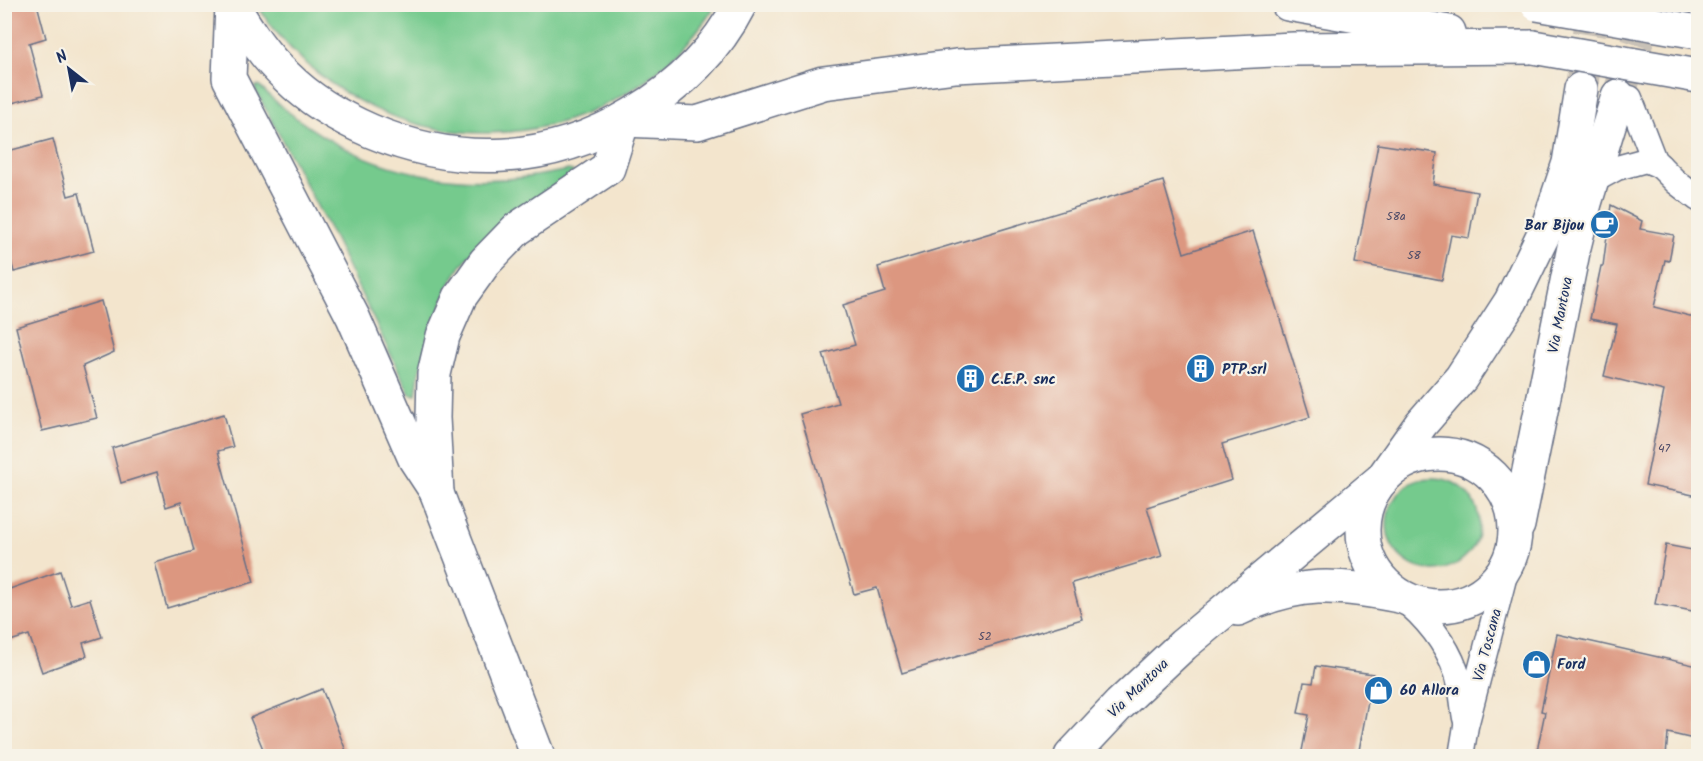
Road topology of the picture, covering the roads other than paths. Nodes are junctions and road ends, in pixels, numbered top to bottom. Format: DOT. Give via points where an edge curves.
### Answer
graph roads {
  1 [pos="740,4"];
  2 [pos="1288,4"];
  3 [pos="1537,4"];
  4 [pos="232,5"];
  5 [pos="1698,32"];
  6 [pos="1533,47"];
  7 [pos="1698,76"];
  8 [pos="1581,89"];
  9 [pos="1624,97"];
  10 [pos="623,120"];
  11 [pos="1660,166"];
  12 [pos="1589,190"];
  13 [pos="1698,199"];
  14 [pos="1382,479"];
  15 [pos="438,497"];
  16 [pos="1512,551"];
  17 [pos="1399,596"];
  18 [pos="1209,623"];
  19 [pos="1466,726"];
  20 [pos="538,756"];
  21 [pos="1071,756"];
  22 [pos="1461,756"];
  1 -- 10 [label="main road" via="723,32 689,72 670,90"];
  2 -- 6 [label="main road"];
  3 -- 5 [label="main road, bridge"];
  4 -- 10 [label="main road" via="267,57 309,96 358,125 415,147 454,155 531,153 579,141"];
  4 -- 15 [label="main road" via="229,78 348,308 415,459"];
  6 -- 7 [label="main road, bridge"];
  6 -- 10 [label="main road" via="1294,49 956,66 823,83 697,123"];
  8 -- 14 [label="main road, Via Mantova" via="1565,177 1529,268 1475,359"];
  9 -- 11 [label="street" via="1649,144 1651,156"];
  9 -- 12 [label="main road, Via Mantova"];
  10 -- 15 [label="main road" via="608,168 517,229 472,279 450,317 437,356 432,393"];
  11 -- 12 [label="street" via="1646,160 1617,168 1599,177"];
  11 -- 13 [label="street"];
  12 -- 16 [label="main road, Via Mantova" via="1568,272"];
  14 -- 16 [label="main road, Via Mantova" via="1401,464 1423,455 1447,454 1471,460 1491,473 1506,492 1514,515"];
  14 -- 17 [label="main road, Via Mantova" via="1370,498 1363,541 1382,582"];
  14 -- 18 [label="main road, Via Mantova"];
  15 -- 20 [label="main road"];
  16 -- 17 [label="main road, Via Mantova" via="1494,583 1473,598 1449,606 1423,605"];
  16 -- 19 [label="street, Via Toscana"];
  17 -- 18 [label="main road, Via Mantova" via="1357,587 1305,588 1279,593"];
  17 -- 19 [label="street, Via Toscana" via="1430,625 1457,672"];
  18 -- 21 [label="main road, Via Mantova" via="1139,686"];
  19 -- 22 [label="street, Via Toscana"];
}
